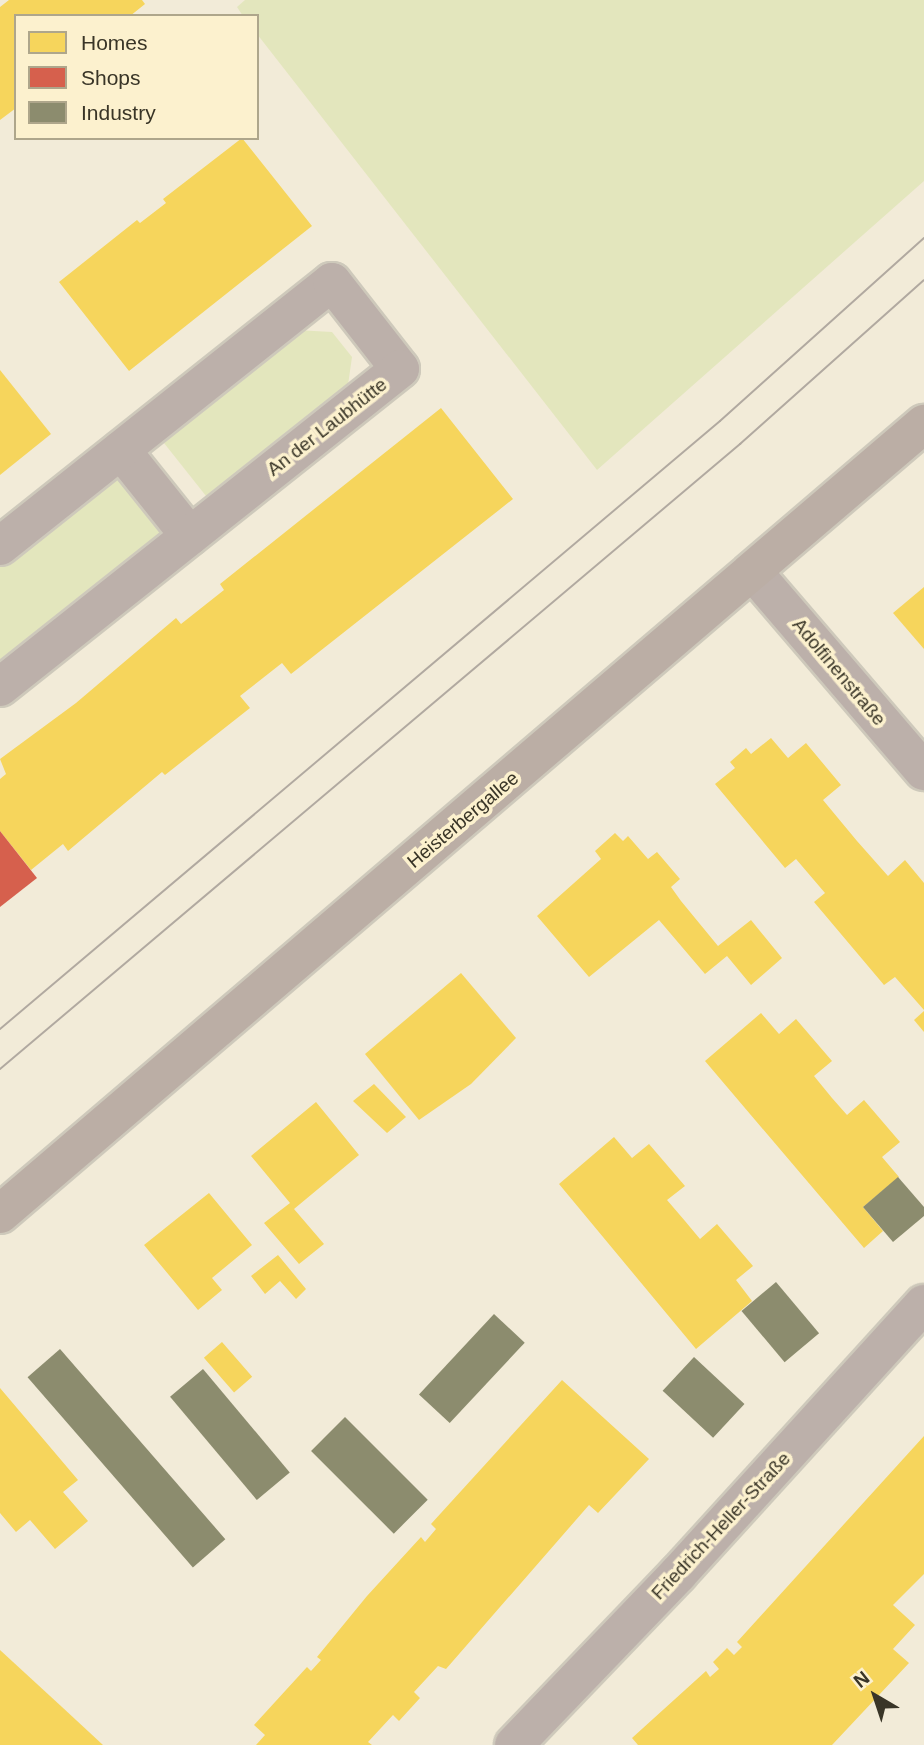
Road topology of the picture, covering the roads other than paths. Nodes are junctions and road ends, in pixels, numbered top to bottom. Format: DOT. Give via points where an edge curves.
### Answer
graph roads {
  1 [pos="924,424"];
  2 [pos="121,450"];
  3 [pos="190,536"];
  4 [pos="0,546"];
  5 [pos="754,572"];
  6 [pos="0,687"];
  7 [pos="924,771"];
  8 [pos="0,1214"];
  9 [pos="924,1304"];
  10 [pos="514,1745"];
  1 -- 5 [label="main road, Heisterbergallee"];
  2 -- 3 [label="street"];
  2 -- 3 [label="street, An der Laubhütte" via="332,282 400,369"];
  2 -- 4 [label="street, An der Laubhütte"];
  3 -- 6 [label="street, An der Laubhütte"];
  5 -- 7 [label="street, Adolfinenstraße"];
  5 -- 8 [label="main road, Heisterbergallee"];
  9 -- 10 [label="street, Friedrich-Heller-Straße" via="678,1574"];
}
